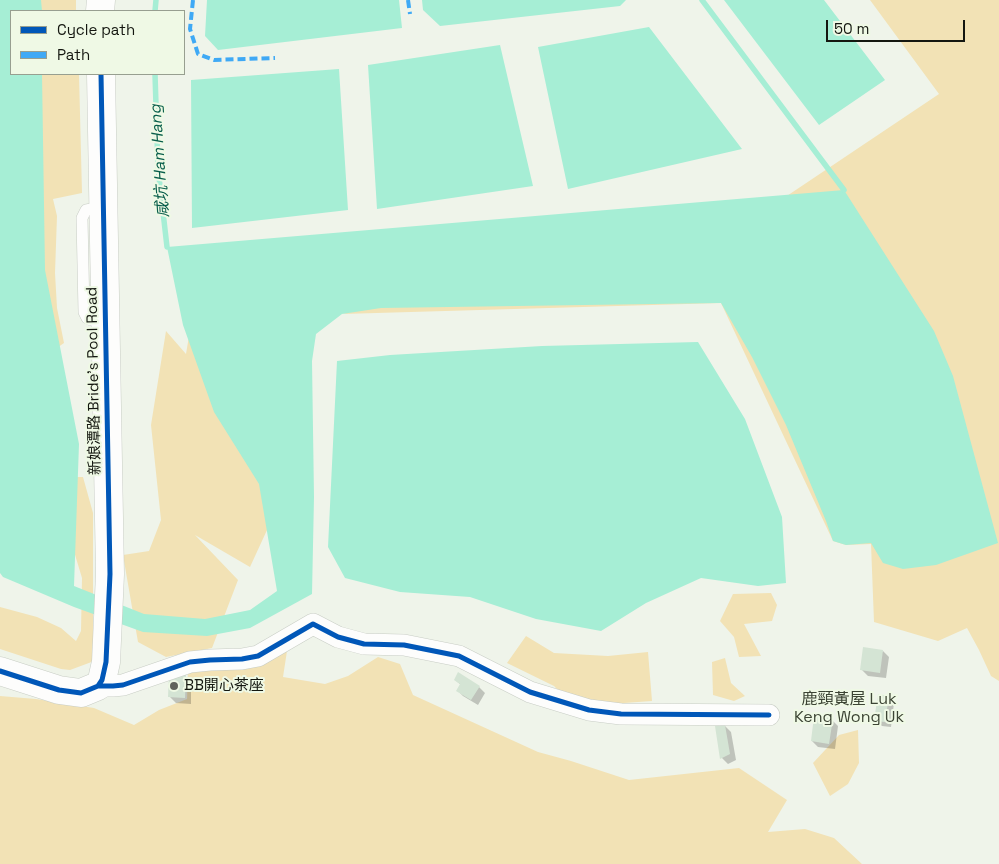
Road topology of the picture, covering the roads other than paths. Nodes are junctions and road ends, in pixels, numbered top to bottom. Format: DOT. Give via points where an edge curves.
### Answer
graph roads {
  1 [pos="101,75"];
  2 [pos="0,671"];
  3 [pos="98,686"];
  4 [pos="769,716"];
  1 -- 3 [label="street, 新娘潭路 Bride's Pool Road" via="110,598 107,654 104,674"];
  2 -- 3 [label="street" via="74,693"];
  3 -- 4 [label="street" via="123,685 190,662 258,656 313,624 338,637 364,644 404,645 459,656 530,692 590,710 621,714"];
}
